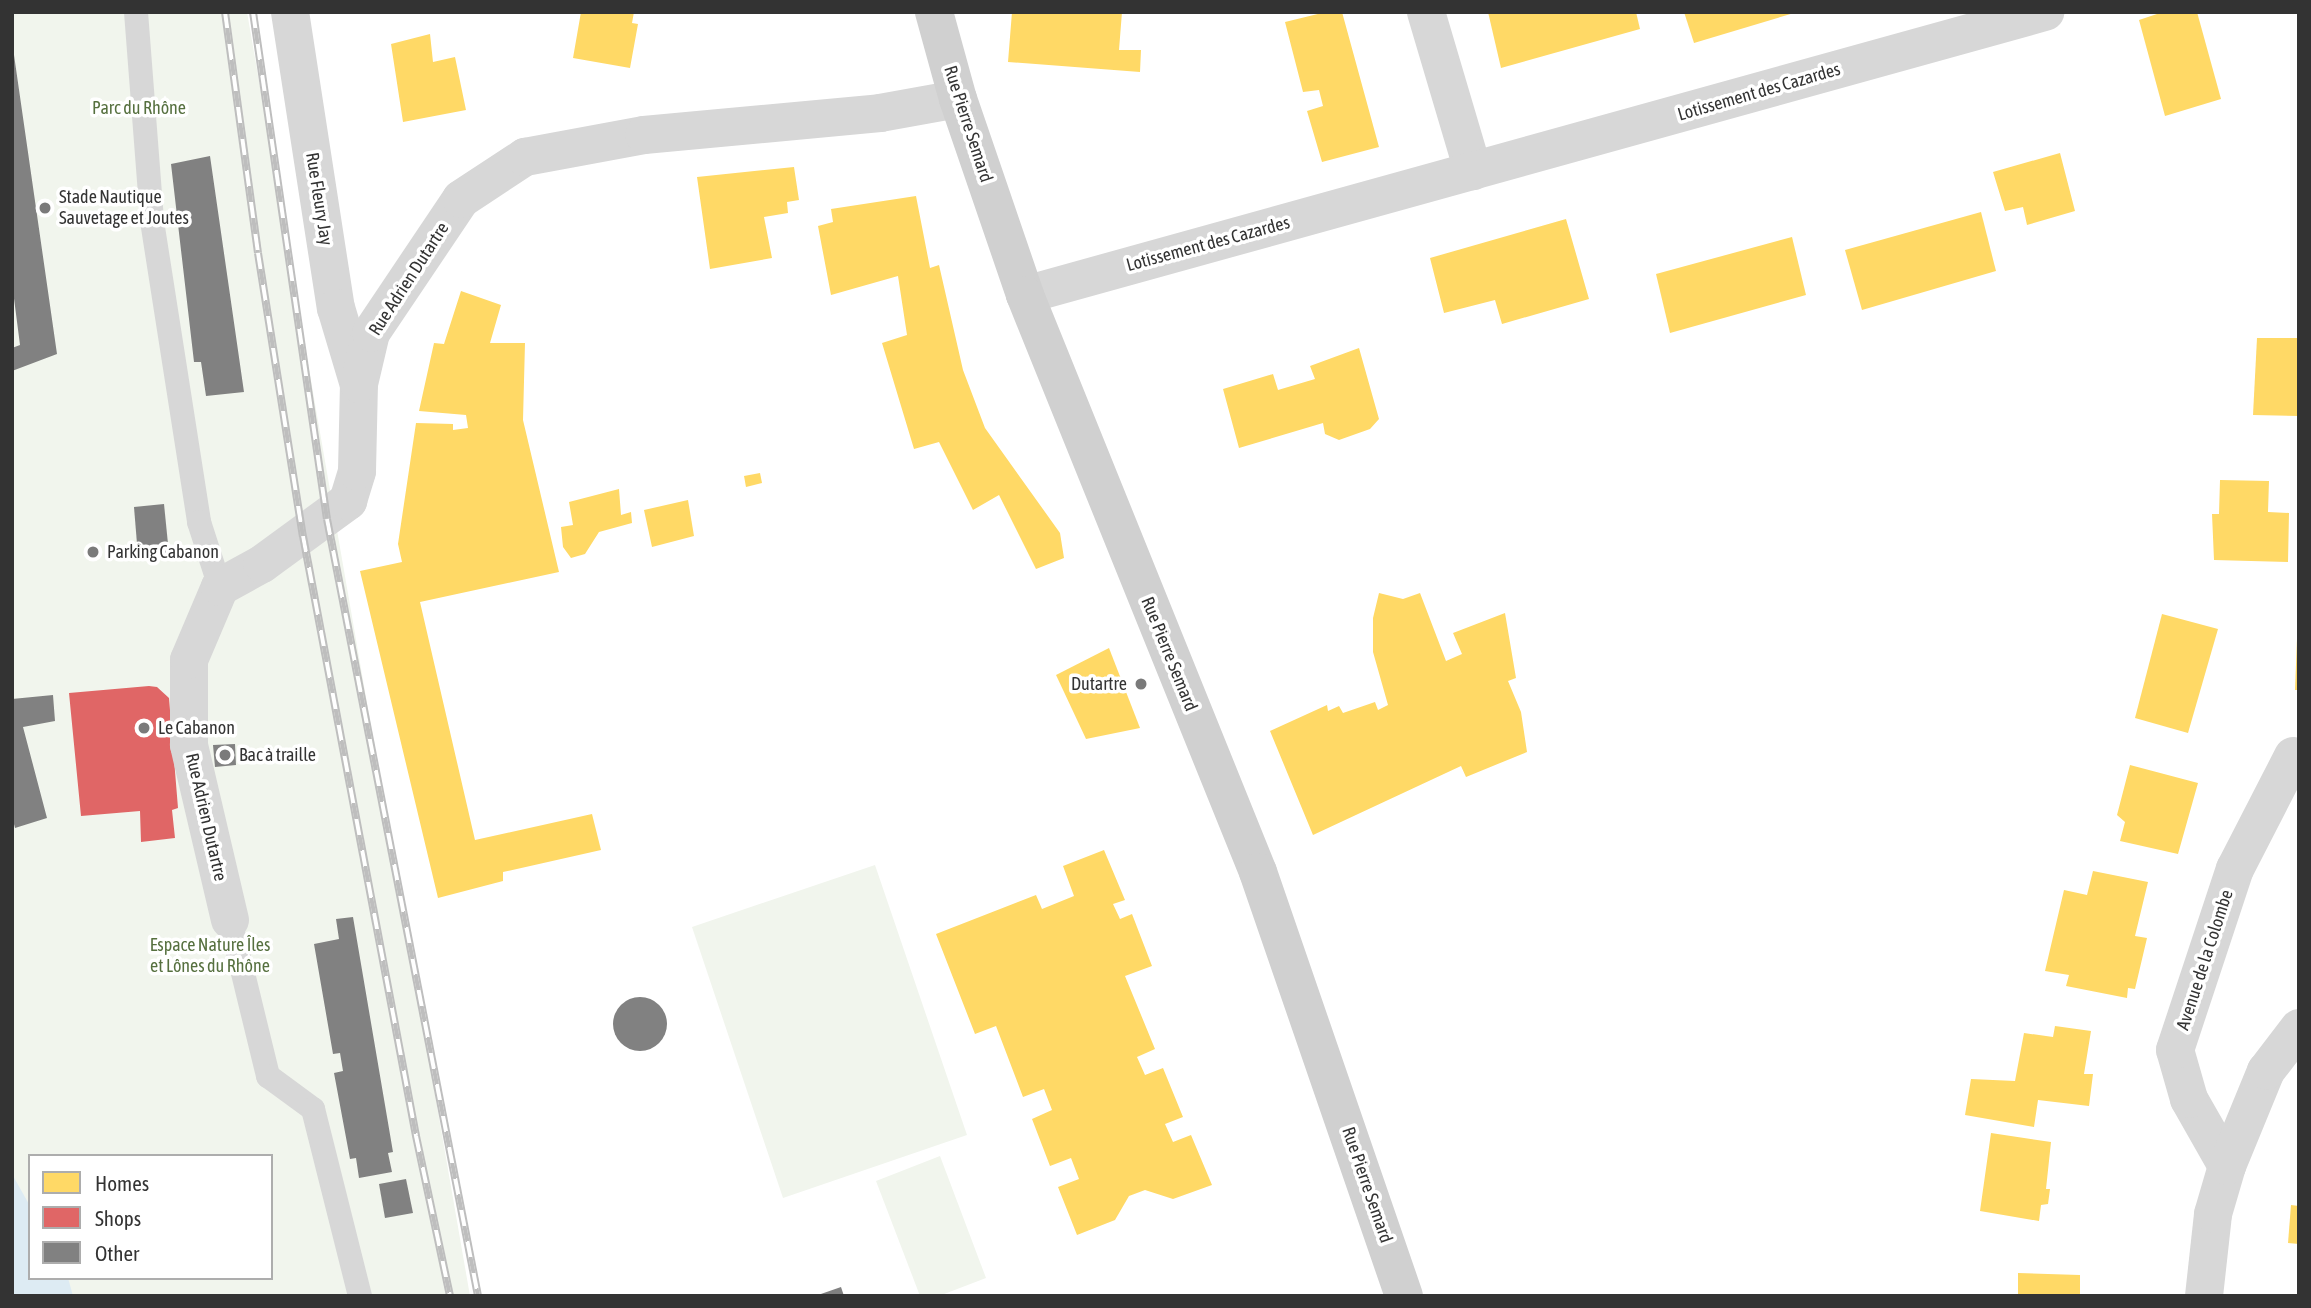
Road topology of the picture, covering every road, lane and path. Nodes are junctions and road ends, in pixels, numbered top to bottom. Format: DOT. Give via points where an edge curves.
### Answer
graph roads {
  1 [pos="136,12"];
  2 [pos="290,12"];
  3 [pos="934,12"];
  4 [pos="1426,12"];
  5 [pos="2045,12"];
  6 [pos="958,99"];
  7 [pos="1473,171"];
  8 [pos="1025,295"];
  9 [pos="359,384"];
  10 [pos="220,587"];
  11 [pos="2293,757"];
  12 [pos="230,920"];
  13 [pos="2299,1028"];
  14 [pos="2227,1166"];
  15 [pos="360,1296"];
  16 [pos="1404,1296"];
  17 [pos="2204,1296"];
  1 -- 10 [label="lane" via="152,222 200,522"];
  2 -- 9 [label="street, Rue Fleury Jay" via="336,308"];
  3 -- 6 [label="main road, Rue Pierre Semard"];
  4 -- 7 [label="street"];
  5 -- 7 [label="street, Lotissement des Cazardes"];
  6 -- 8 [label="main road, Rue Pierre Semard"];
  6 -- 9 [label="street, Rue Adrien Dutartre" via="880,114 644,135 525,157 461,199 371,333"];
  7 -- 8 [label="street, Lotissement des Cazardes"];
  8 -- 16 [label="main road, Rue Pierre Semard" via="1258,872"];
  9 -- 10 [label="street, Rue Adrien Dutartre" via="357,471 348,501 282,550"];
  10 -- 12 [label="street, Rue Adrien Dutartre" via="189,660 189,745"];
  11 -- 14 [label="street, Avenue de la Colombe" via="2235,869 2175,1050 2189,1099"];
  12 -- 15 [label="lane" via="268,1076 313,1109"];
  13 -- 14 [label="street" via="2266,1072"];
  14 -- 17 [label="street" via="2213,1214"];
}
